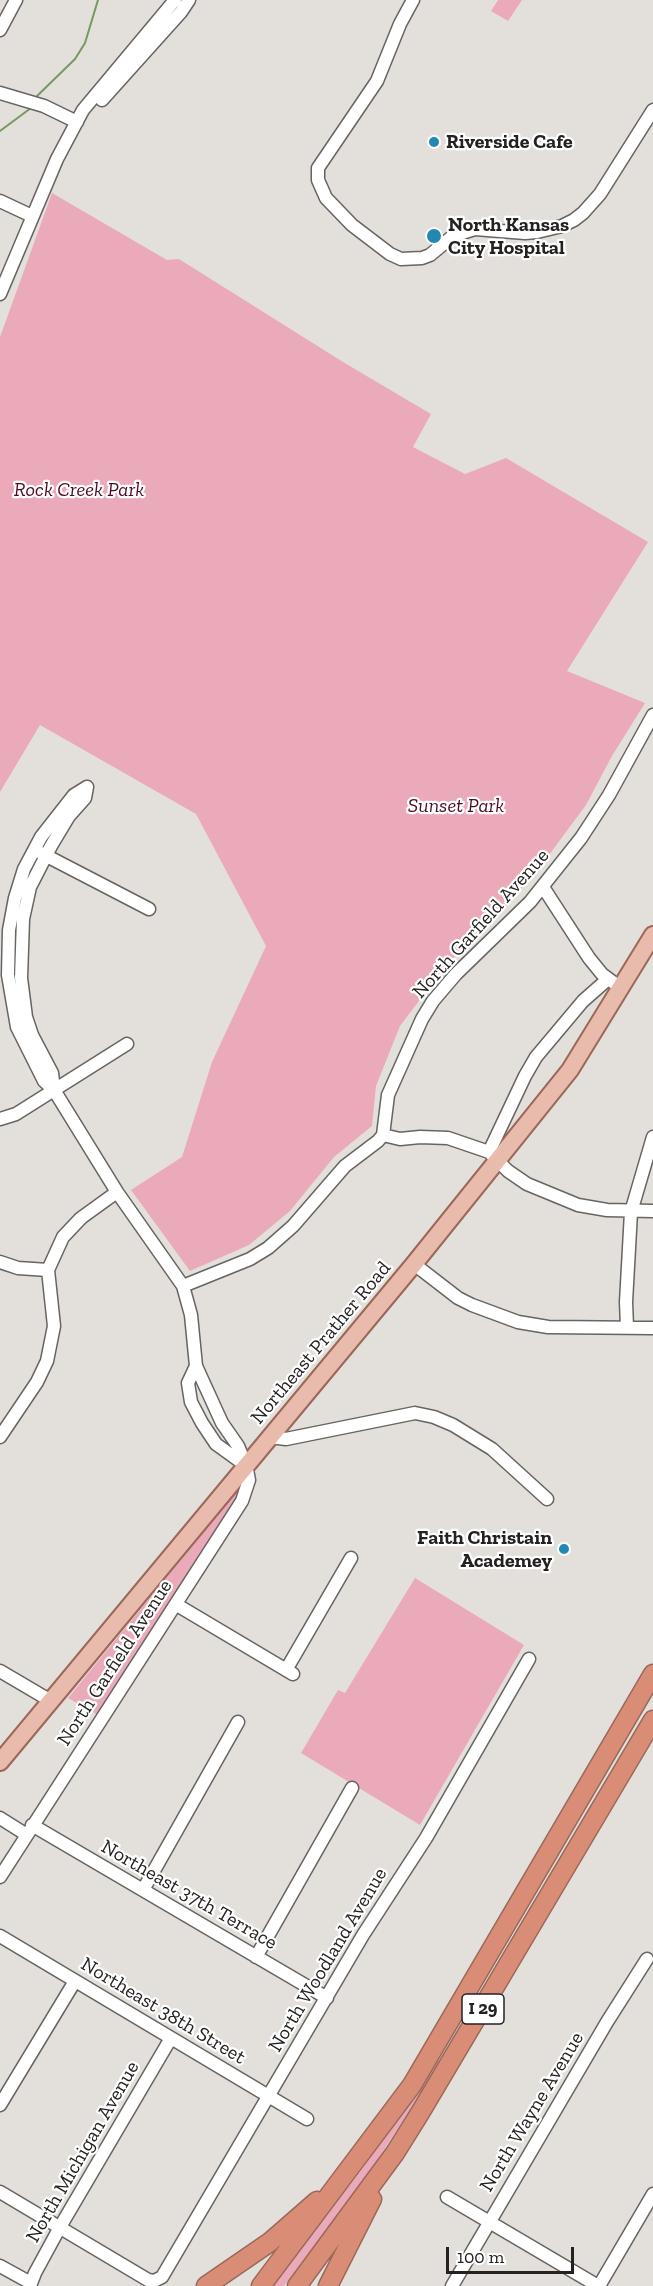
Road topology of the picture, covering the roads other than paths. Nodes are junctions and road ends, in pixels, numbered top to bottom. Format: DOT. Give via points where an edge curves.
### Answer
graph roads {
  1 [pos="16,0"];
  2 [pos="175,0"];
  3 [pos="189,0"];
  4 [pos="413,0"];
  5 [pos="0,30"];
  6 [pos="139,52"];
  7 [pos="0,93"];
  8 [pos="653,110"];
  9 [pos="77,122"];
  10 [pos="0,201"];
  11 [pos="32,216"];
  12 [pos="0,294"];
  13 [pos="653,715"];
  14 [pos="40,853"];
  15 [pos="543,887"];
  16 [pos="149,909"];
  17 [pos="653,935"];
  18 [pos="615,983"];
  19 [pos="11,992"];
  20 [pos="127,1044"];
  21 [pos="54,1090"];
  22 [pos="0,1119"];
  23 [pos="383,1135"];
  24 [pos="653,1137"];
  25 [pos="494,1157"];
  26 [pos="117,1192"];
  27 [pos="653,1211"];
  28 [pos="631,1212"];
  29 [pos="0,1262"];
  30 [pos="414,1264"];
  31 [pos="48,1270"];
  32 [pos="183,1286"];
  33 [pos="627,1327"];
  34 [pos="653,1328"];
  35 [pos="196,1366"];
  36 [pos="0,1437"];
  37 [pos="270,1437"];
  38 [pos="246,1465"];
  39 [pos="547,1499"];
  40 [pos="351,1558"];
  41 [pos="177,1605"];
  42 [pos="529,1659"];
  43 [pos="0,1671"];
  44 [pos="653,1674"];
  45 [pos="51,1701"];
  46 [pos="653,1720"];
  47 [pos="238,1722"];
  48 [pos="0,1762"];
  49 [pos="352,1788"];
  50 [pos="0,1818"];
  51 [pos="29,1830"];
  52 [pos="0,1877"];
  53 [pos="143,1890"];
  54 [pos="0,1936"];
  55 [pos="256,1957"];
  56 [pos="647,1959"];
  57 [pos="75,1981"];
  58 [pos="327,1998"];
  59 [pos="171,2038"];
  60 [pos="268,2096"];
  61 [pos="0,2105"];
  62 [pos="306,2119"];
  63 [pos="395,2153"];
  64 [pos="338,2186"];
  65 [pos="0,2192"];
  66 [pos="653,2194"];
  67 [pos="447,2197"];
  68 [pos="489,2222"];
  69 [pos="60,2227"];
  70 [pos="0,2265"];
  71 [pos="31,2284"];
  72 [pos="206,2286"];
  73 [pos="261,2286"];
  74 [pos="297,2286"];
  75 [pos="328,2286"];
  76 [pos="452,2286"];
  77 [pos="599,2286"];
  1 -- 5 [label="street"];
  2 -- 6 [label="street"];
  3 -- 6 [label="street"];
  4 -- 8 [label="street" via="377,81 318,168 318,180 326,198 352,225 390,254 413,260 430,255 465,231 537,232 574,220 600,194"];
  6 -- 9 [label="street" via="83,110"];
  7 -- 9 [label="street" via="44,106"];
  9 -- 11 [label="street"];
  10 -- 11 [label="street"];
  11 -- 12 [label="street"];
  13 -- 15 [label="street, North Garfield Avenue" via="609,795"];
  14 -- 14 [label="street" via="85,798 87,787 74,795 41,837"];
  14 -- 16 [label="street"];
  14 -- 19 [label="street" via="23,919"];
  15 -- 18 [label="street" via="589,958"];
  15 -- 23 [label="street, North Garfield Avenue" via="433,1001 388,1095"];
  17 -- 18 [label="main road, Northeast Prather Road"];
  18 -- 25 [label="main road, Northeast Prather Road" via="570,1070"];
  18 -- 25 [label="street" via="583,1001 536,1057"];
  19 -- 21 [label="street" via="52,1073"];
  20 -- 21 [label="street"];
  21 -- 22 [label="street" via="16,1114"];
  21 -- 26 [label="street"];
  23 -- 25 [label="street" via="400,1139 448,1138"];
  23 -- 32 [label="street" via="345,1166 281,1238 250,1259"];
  24 -- 28 [label="street"];
  25 -- 28 [label="street" via="527,1184 561,1200"];
  25 -- 30 [label="main road, Northeast Prather Road"];
  26 -- 31 [label="street" via="81,1218 63,1237"];
  26 -- 32 [label="street"];
  27 -- 28 [label="street"];
  28 -- 33 [label="street"];
  29 -- 31 [label="street"];
  30 -- 33 [label="street" via="458,1298 518,1322 548,1327"];
  30 -- 37 [label="main road, Northeast Prather Road"];
  31 -- 36 [label="street" via="54,1326 47,1361"];
  32 -- 35 [label="street" via="191,1315"];
  33 -- 34 [label="street"];
  35 -- 38 [label="street"];
  35 -- 38 [label="street" via="188,1383 191,1401 202,1423 216,1444"];
  37 -- 38 [label="main road, Northeast Prather Road"];
  37 -- 39 [label="street" via="286,1439 415,1413 434,1417 492,1449"];
  38 -- 41 [label="street, North Garfield Avenue" via="249,1480 242,1501"];
  38 -- 45 [label="main road, Northeast Prather Road"];
  40 -- 41 [label="street" via="290,1672"];
  41 -- 51 [label="street, North Garfield Avenue"];
  42 -- 58 [label="street, North Woodland Avenue" via="426,1838"];
  43 -- 45 [label="street"];
  44 -- 64 [label="highway, I 29" via="412,2085"];
  45 -- 48 [label="main road, Northeast Prather Road"];
  46 -- 63 [label="highway, I 29" via="448,2070"];
  47 -- 53 [label="street"];
  49 -- 55 [label="street"];
  50 -- 51 [label="street, Northeast 37th Terrace"];
  51 -- 52 [label="street, North Garfield Avenue"];
  51 -- 53 [label="street, Northeast 37th Terrace"];
  53 -- 55 [label="street, Northeast 37th Terrace"];
  54 -- 57 [label="street, Northeast 38th Street"];
  55 -- 58 [label="street, Northeast 37th Terrace"];
  56 -- 68 [label="street, North Wayne Avenue"];
  57 -- 59 [label="street, Northeast 38th Street"];
  57 -- 61 [label="street"];
  58 -- 60 [label="street, North Woodland Avenue"];
  59 -- 60 [label="street, Northeast 38th Street"];
  59 -- 69 [label="street, North Michigan Avenue"];
  60 -- 62 [label="street, Northeast 38th Street"];
  60 -- 69 [label="street, North Woodland Avenue" via="159,2280 148,2280"];
  63 -- 74 [label="highway, I 29"];
  63 -- 75 [label="highway"];
  64 -- 72 [label="highway" via="270,2242"];
  64 -- 73 [label="highway, I 29"];
  65 -- 69 [label="street"];
  66 -- 77 [label="street"];
  67 -- 68 [label="street"];
  68 -- 76 [label="street, North Wayne Avenue"];
  68 -- 77 [label="street"];
  69 -- 71 [label="street, North Michigan Avenue"];
  70 -- 71 [label="street"];
}
